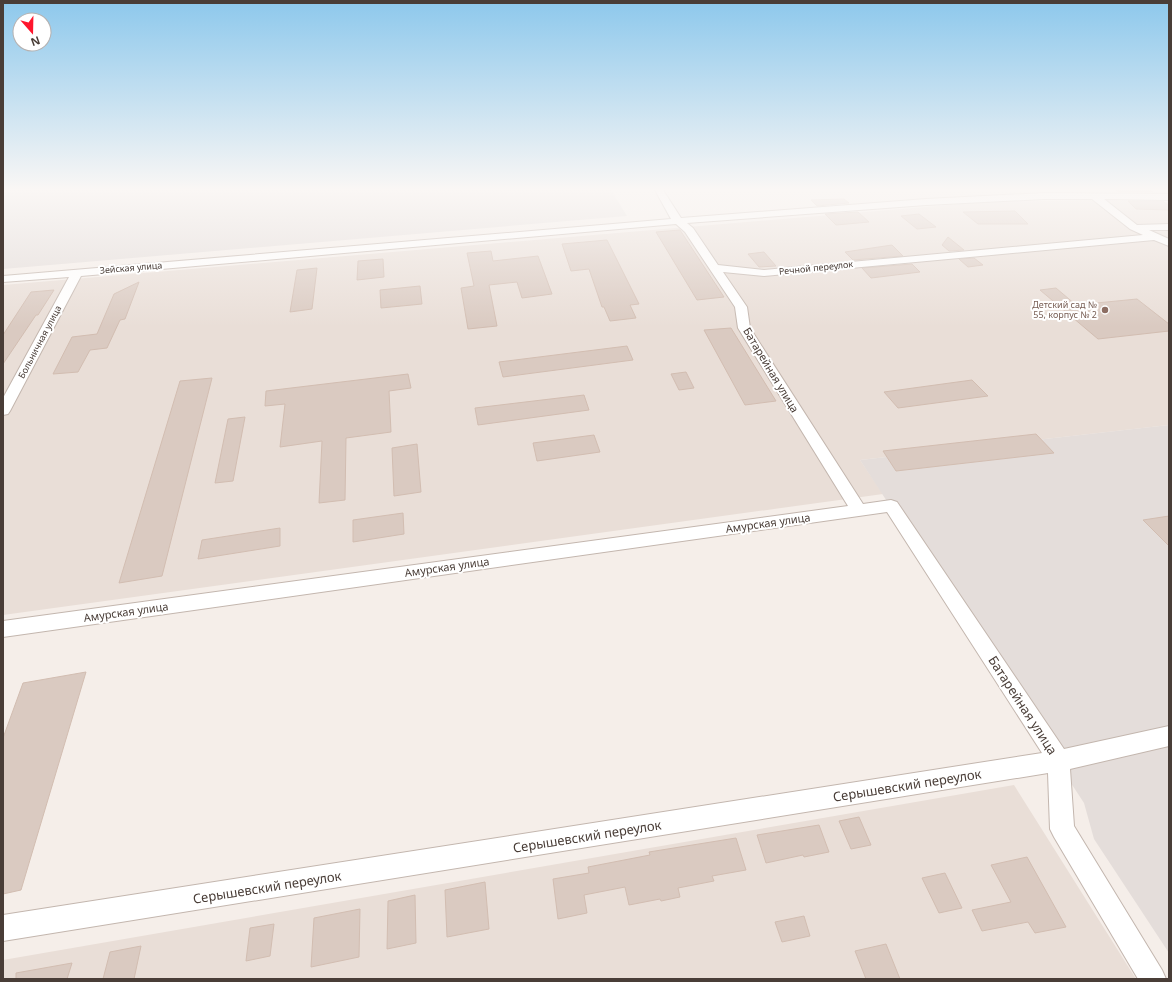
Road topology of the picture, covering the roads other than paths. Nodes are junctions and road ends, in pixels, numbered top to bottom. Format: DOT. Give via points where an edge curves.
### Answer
graph roads {
  1 [pos="503,236"];
  2 [pos="694,236"];
  3 [pos="1156,237"];
  4 [pos="1169,243"];
  5 [pos="715,268"];
  6 [pos="77,272"];
  7 [pos="3,279"];
  8 [pos="3,411"];
  9 [pos="891,506"];
  10 [pos="859,511"];
  11 [pos="3,629"];
  12 [pos="1169,736"];
  13 [pos="1059,761"];
  14 [pos="3,928"];
  15 [pos="1153,979"];
  1 -- 6 [label="street, Зейская улица"];
  2 -- 5 [label="street, Батарейная улица"];
  3 -- 4 [label="street"];
  3 -- 5 [label="street, Речной переулок" via="764,273"];
  5 -- 10 [label="street, Батарейная улица" via="741,307 744,328"];
  6 -- 7 [label="street, Зейская улица"];
  6 -- 8 [label="street, Больничная улица"];
  9 -- 10 [label="street, Амурская улица"];
  9 -- 13 [label="street, Батарейная улица"];
  10 -- 11 [label="street, Амурская улица"];
  12 -- 13 [label="street, Серышевский переулок"];
  13 -- 14 [label="street, Серышевский переулок"];
  13 -- 15 [label="street, Батарейная улица" via="1062,829"];
}
